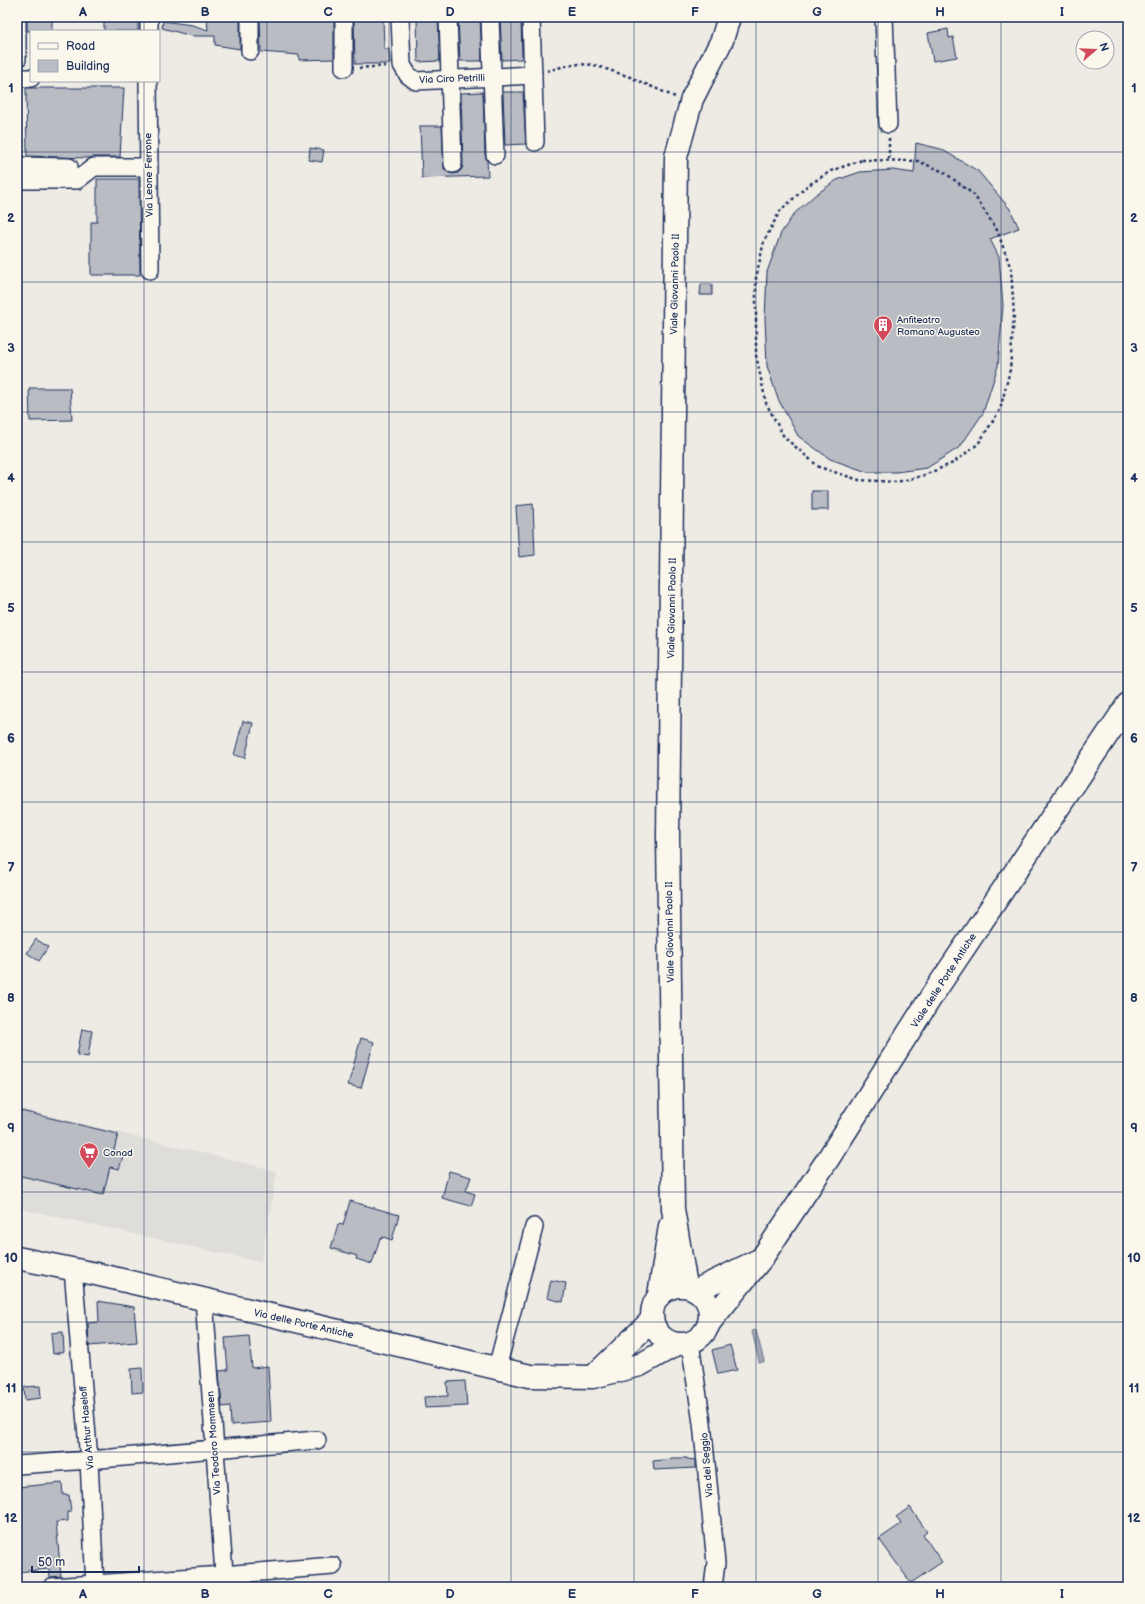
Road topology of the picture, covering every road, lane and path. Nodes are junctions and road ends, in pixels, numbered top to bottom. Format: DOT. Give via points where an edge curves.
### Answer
graph roads {
  1 [pos="17,17"];
  2 [pos="149,17"];
  3 [pos="250,17"];
  4 [pos="344,17"];
  5 [pos="400,17"];
  6 [pos="448,17"];
  7 [pos="490,17"];
  8 [pos="531,17"];
  9 [pos="729,17"];
  10 [pos="884,17"];
  11 [pos="149,30"];
  12 [pos="250,51"];
  13 [pos="17,59"];
  14 [pos="402,66"];
  15 [pos="344,68"];
  16 [pos="533,75"];
  17 [pos="492,77"];
  18 [pos="17,78"];
  19 [pos="30,78"];
  20 [pos="450,79"];
  21 [pos="148,82"];
  22 [pos="691,104"];
  23 [pos="888,124"];
  24 [pos="535,142"];
  25 [pos="494,155"];
  26 [pos="889,160"];
  27 [pos="453,164"];
  28 [pos="17,166"];
  29 [pos="69,167"];
  30 [pos="148,167"];
  31 [pos="17,180"];
  32 [pos="150,270"];
  33 [pos="1128,704"];
  34 [pos="673,1209"];
  35 [pos="534,1227"];
  36 [pos="17,1258"];
  37 [pos="762,1258"];
  38 [pos="73,1269"];
  39 [pos="691,1288"];
  40 [pos="659,1295"];
  41 [pos="204,1299"];
  42 [pos="652,1320"];
  43 [pos="709,1324"];
  44 [pos="683,1343"];
  45 [pos="498,1368"];
  46 [pos="593,1377"];
  47 [pos="317,1440"];
  48 [pos="213,1449"];
  49 [pos="89,1460"];
  50 [pos="17,1465"];
  51 [pos="333,1566"];
  52 [pos="715,1568"];
  53 [pos="224,1581"];
  54 [pos="95,1586"];
  55 [pos="52,1587"];
  56 [pos="713,1587"];
  57 [pos="720,1587"];
  1 -- 13 [label="street"];
  2 -- 11 [label="street"];
  3 -- 12 [label="street"];
  4 -- 15 [label="street"];
  5 -- 14 [label="street"];
  6 -- 20 [label="street"];
  7 -- 17 [label="street"];
  8 -- 16 [label="street"];
  9 -- 22 [label="main road, Viale Giovanni Paolo II" via="722,40"];
  10 -- 23 [label="street"];
  14 -- 15 [label="path"];
  14 -- 20 [label="street, Via Ciro Petrilli" via="416,81"];
  16 -- 17 [label="street, Via Ciro Petrilli"];
  16 -- 22 [label="path" via="565,66 594,65 630,77"];
  16 -- 24 [label="street"];
  17 -- 20 [label="street, Via Ciro Petrilli"];
  17 -- 25 [label="street"];
  18 -- 19 [label="street"];
  20 -- 27 [label="street"];
  21 -- 30 [label="street, Via Leone Ferrone"];
  22 -- 34 [label="main road, Viale Giovanni Paolo II" via="676,157 668,836"];
  23 -- 26 [label="path"];
  26 -- 26 [label="path" via="862,160 831,171 807,186 780,211 764,241 756,278 756,355 766,403 784,437 819,467 859,480 897,482 922,476 952,464 978,444 1000,410 1010,370 1014,315 1011,269 997,230 974,195 944,172 918,161"];
  28 -- 29 [label="street"];
  30 -- 31 [label="street" via="94,167 77,180"];
  30 -- 32 [label="street, Via Leone Ferrone"];
  33 -- 37 [label="main road, Viale delle Porte Antiche" via="933,994 828,1160"];
  34 -- 39 [label="main road"];
  34 -- 40 [label="main road"];
  35 -- 45 [label="street"];
  36 -- 38 [label="main road, Via delle Porte Antiche"];
  37 -- 39 [label="main road"];
  37 -- 43 [label="main road, Viale delle Porte Antiche"];
  38 -- 41 [label="main road, Via delle Porte Antiche"];
  38 -- 49 [label="street, Via Arthur Haseloff"];
  39 -- 40 [label="main road" via="678,1286"];
  39 -- 43 [label="main road" via="708,1303"];
  40 -- 42 [label="main road" via="653,1306"];
  41 -- 45 [label="main road, Via delle Porte Antiche"];
  41 -- 48 [label="street, Via Teodoro Mommsen"];
  42 -- 44 [label="main road" via="662,1337 669,1342"];
  42 -- 46 [label="main road"];
  43 -- 44 [label="main road" via="702,1335"];
  44 -- 46 [label="main road, Via delle Porte Antiche" via="640,1365"];
  44 -- 52 [label="street, Via del Seggio" via="702,1423"];
  45 -- 46 [label="main road, Via delle Porte Antiche" via="530,1376"];
  47 -- 48 [label="street"];
  48 -- 49 [label="street"];
  48 -- 53 [label="street, Via Teodoro Mommsen"];
  49 -- 50 [label="street"];
  49 -- 54 [label="street, Via Arthur Haseloff"];
  51 -- 53 [label="street"];
  52 -- 56 [label="street, Via del Seggio"];
  52 -- 57 [label="street"];
  53 -- 54 [label="street"];
  54 -- 55 [label="street"];
}
